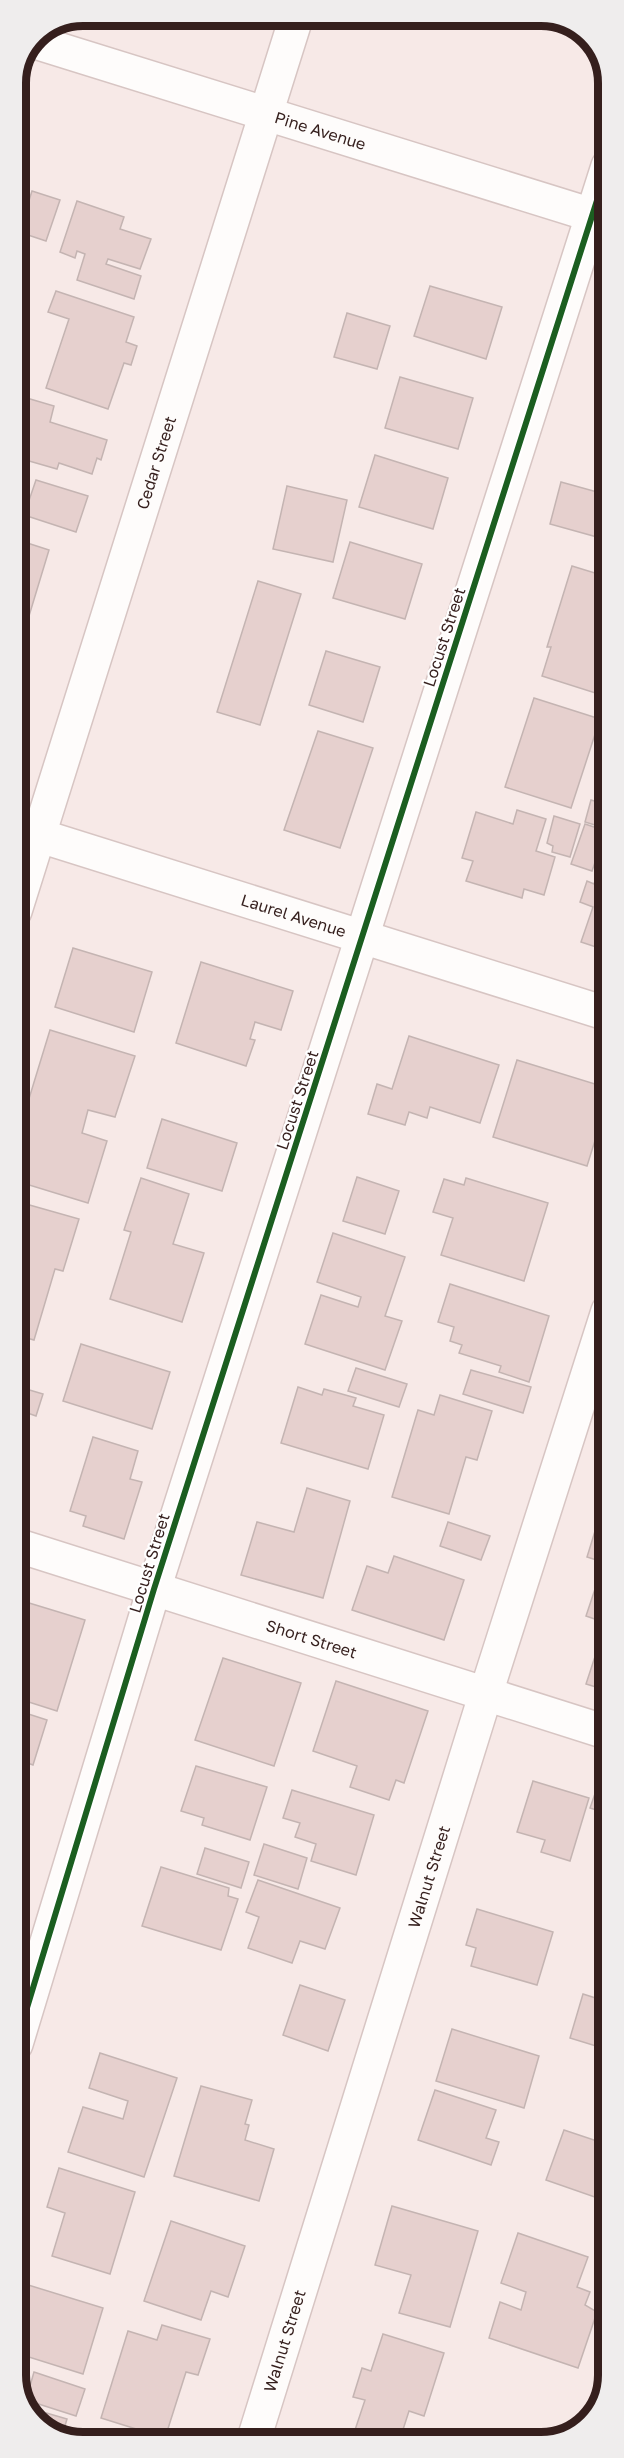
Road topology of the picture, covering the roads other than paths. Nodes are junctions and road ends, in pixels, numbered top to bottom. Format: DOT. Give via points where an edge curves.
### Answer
graph roads {
  1 [pos="294,26"];
  2 [pos="41,44"];
  3 [pos="267,114"];
  4 [pos="598,217"];
  5 [pos="598,224"];
  6 [pos="28,832"];
  7 [pos="362,936"];
  8 [pos="598,1011"];
  9 [pos="598,1342"];
  10 [pos="26,1548"];
  11 [pos="154,1589"];
  12 [pos="486,1693"];
  13 [pos="598,1729"];
  14 [pos="26,2011"];
  15 [pos="256,2432"];
  1 -- 3 [label="street, Cedar Street"];
  2 -- 3 [label="street, Pine Avenue"];
  3 -- 4 [label="street, Pine Avenue"];
  3 -- 6 [label="street, Cedar Street"];
  5 -- 7 [label="street, Locust Street"];
  6 -- 7 [label="street, Laurel Avenue"];
  7 -- 8 [label="street, Laurel Avenue"];
  7 -- 11 [label="street, Locust Street"];
  9 -- 12 [label="street, Walnut Street"];
  10 -- 11 [label="street, Short Street"];
  11 -- 12 [label="street, Short Street"];
  11 -- 14 [label="street, Locust Street"];
  12 -- 13 [label="street, Short Street"];
  12 -- 15 [label="street, Walnut Street"];
}
